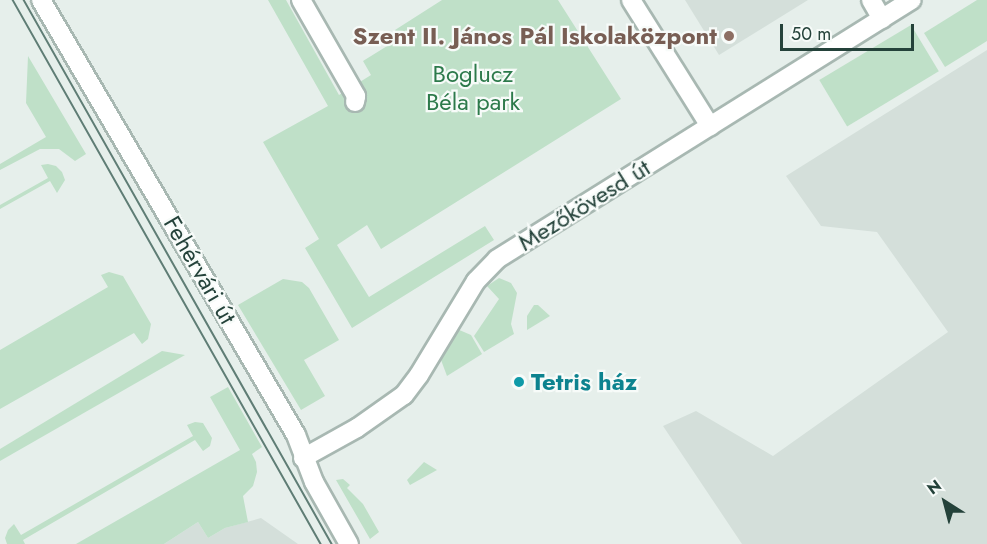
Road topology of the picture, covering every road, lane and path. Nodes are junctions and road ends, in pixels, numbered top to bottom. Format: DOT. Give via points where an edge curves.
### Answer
graph roads {
  1 [pos="41,0"];
  2 [pos="631,0"];
  3 [pos="871,0"];
  4 [pos="912,0"];
  5 [pos="308,2"];
  6 [pos="882,19"];
  7 [pos="355,102"];
  8 [pos="710,126"];
  9 [pos="303,458"];
  10 [pos="349,544"];
  1 -- 9 [label="street, Fehérvári út" via="296,435"];
  2 -- 8 [label="street"];
  3 -- 6 [label="street"];
  4 -- 6 [label="street, Mezőkövesd út"];
  5 -- 7 [label="street" via="356,96"];
  6 -- 8 [label="street, Mezőkövesd út"];
  8 -- 9 [label="street, Mezőkövesd út" via="497,259 476,282 404,395 357,428"];
  9 -- 10 [label="street, Fehérvári út"];
}
